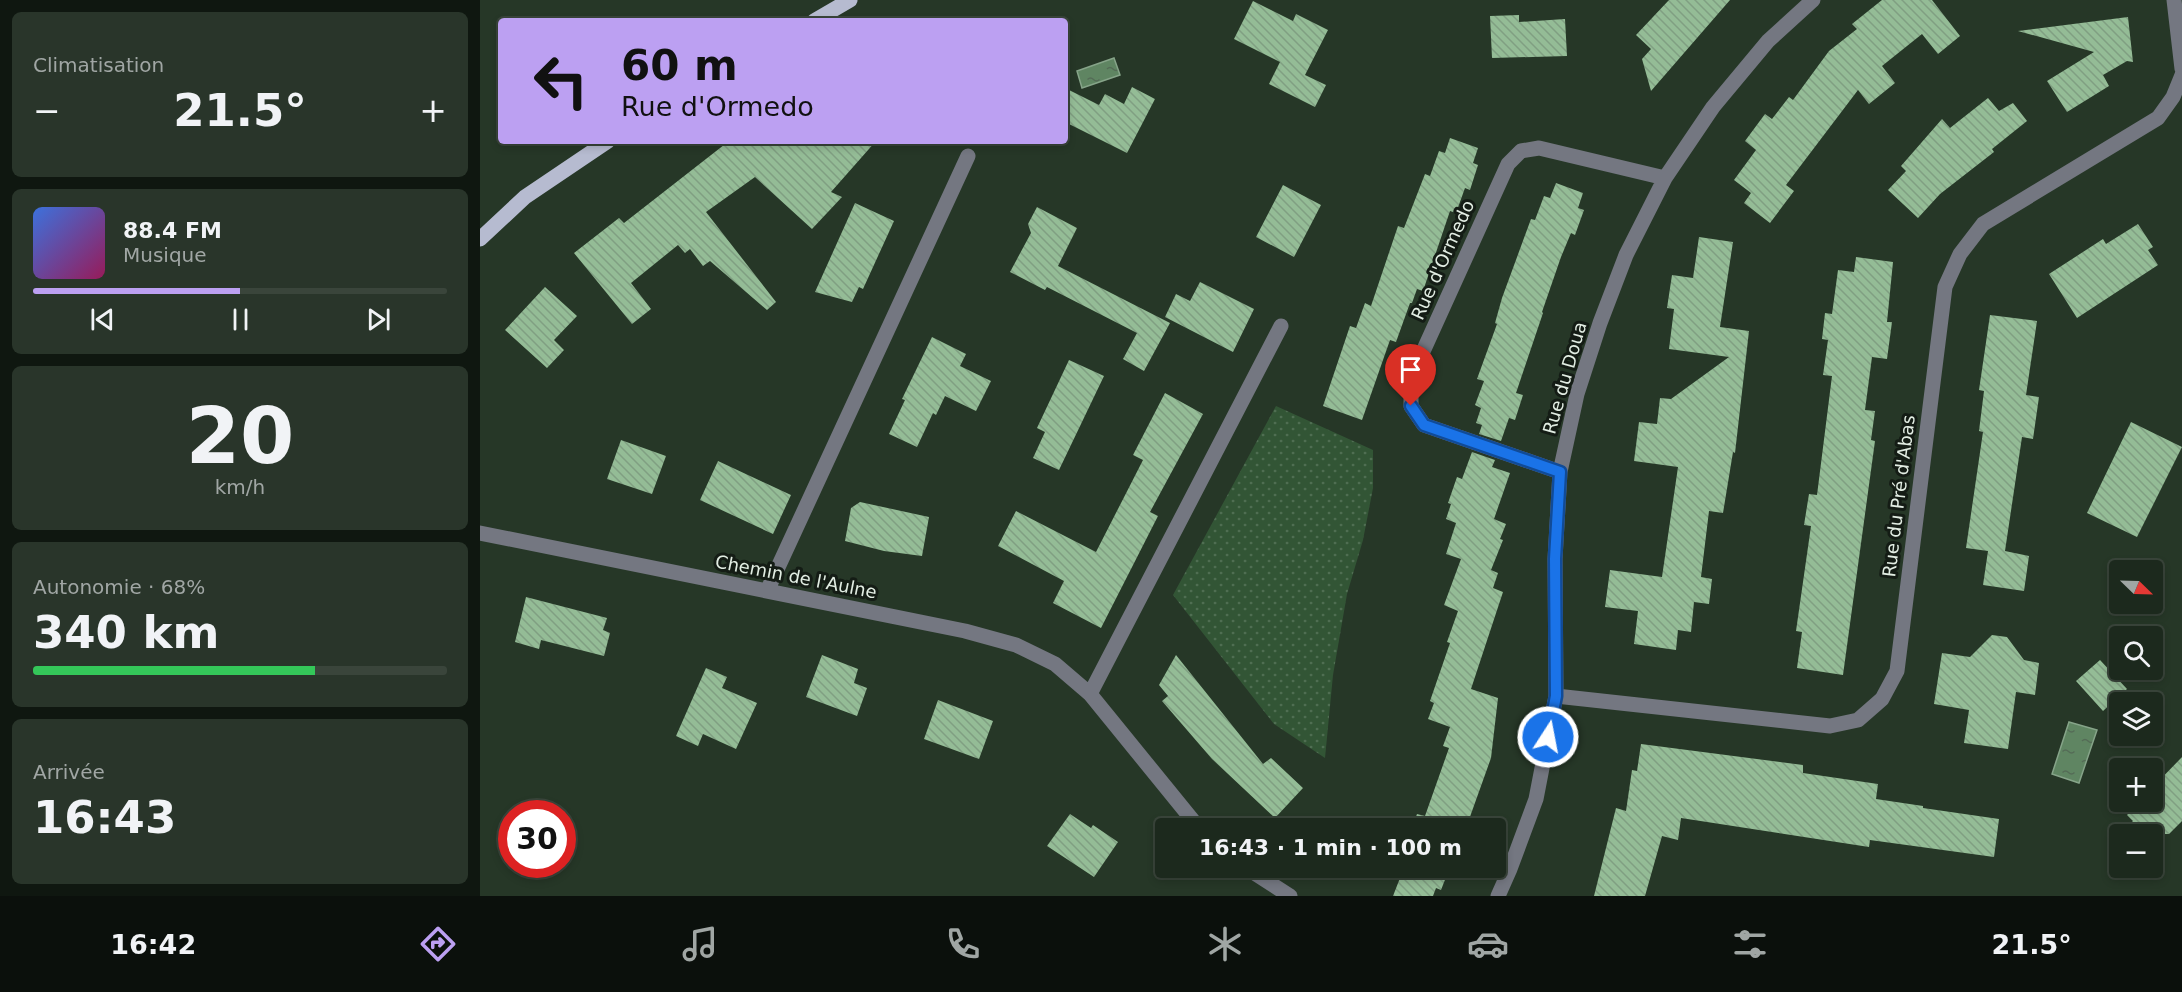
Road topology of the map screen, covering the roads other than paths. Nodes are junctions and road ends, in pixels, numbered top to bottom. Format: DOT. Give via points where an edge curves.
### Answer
graph roads {
  1 [pos="850,0"];
  2 [pos="1813,0"];
  3 [pos="2174,0"];
  4 [pos="819,18"];
  5 [pos="2182,69"];
  6 [pos="2182,75"];
  7 [pos="604,144"];
  8 [pos="968,156"];
  9 [pos="1665,178"];
  10 [pos="480,239"];
  11 [pos="1281,326"];
  12 [pos="1560,472"];
  13 [pos="480,533"];
  14 [pos="767,591"];
  15 [pos="1090,693"];
  16 [pos="1556,696"];
  17 [pos="1191,818"];
  18 [pos="1262,878"];
  19 [pos="1290,896"];
  20 [pos="1498,896"];
  1 -- 4 [label="main road"];
  2 -- 9 [label="street, Rue du Doua" via="1768,41 1713,107"];
  3 -- 5 [label="street"];
  6 -- 16 [label="street, Rue du Pré d'Abas" via="2158,118 1983,224 1960,254 1945,287 1897,671 1882,699 1858,720 1830,726"];
  7 -- 10 [label="main road" via="525,197"];
  8 -- 14 [label="street"];
  9 -- 12 [label="street, Rue du Doua" via="1626,255 1600,323 1577,394"];
  9 -- 12 [label="street, Rue d'Ormedo" via="1539,148 1521,151 1508,164 1411,378 1411,406 1424,425"];
  11 -- 15 [label="street"];
  12 -- 16 [label="street, Rue du Doua" via="1555,559"];
  13 -- 14 [label="street, Chemin de l'Aulne"];
  14 -- 15 [label="street, Chemin de l'Aulne" via="1016,645 1055,664"];
  15 -- 17 [label="street, Chemin de l'Aulne"];
  16 -- 20 [label="street, Rue du Doua" via="1536,799"];
  18 -- 19 [label="street"];
}
